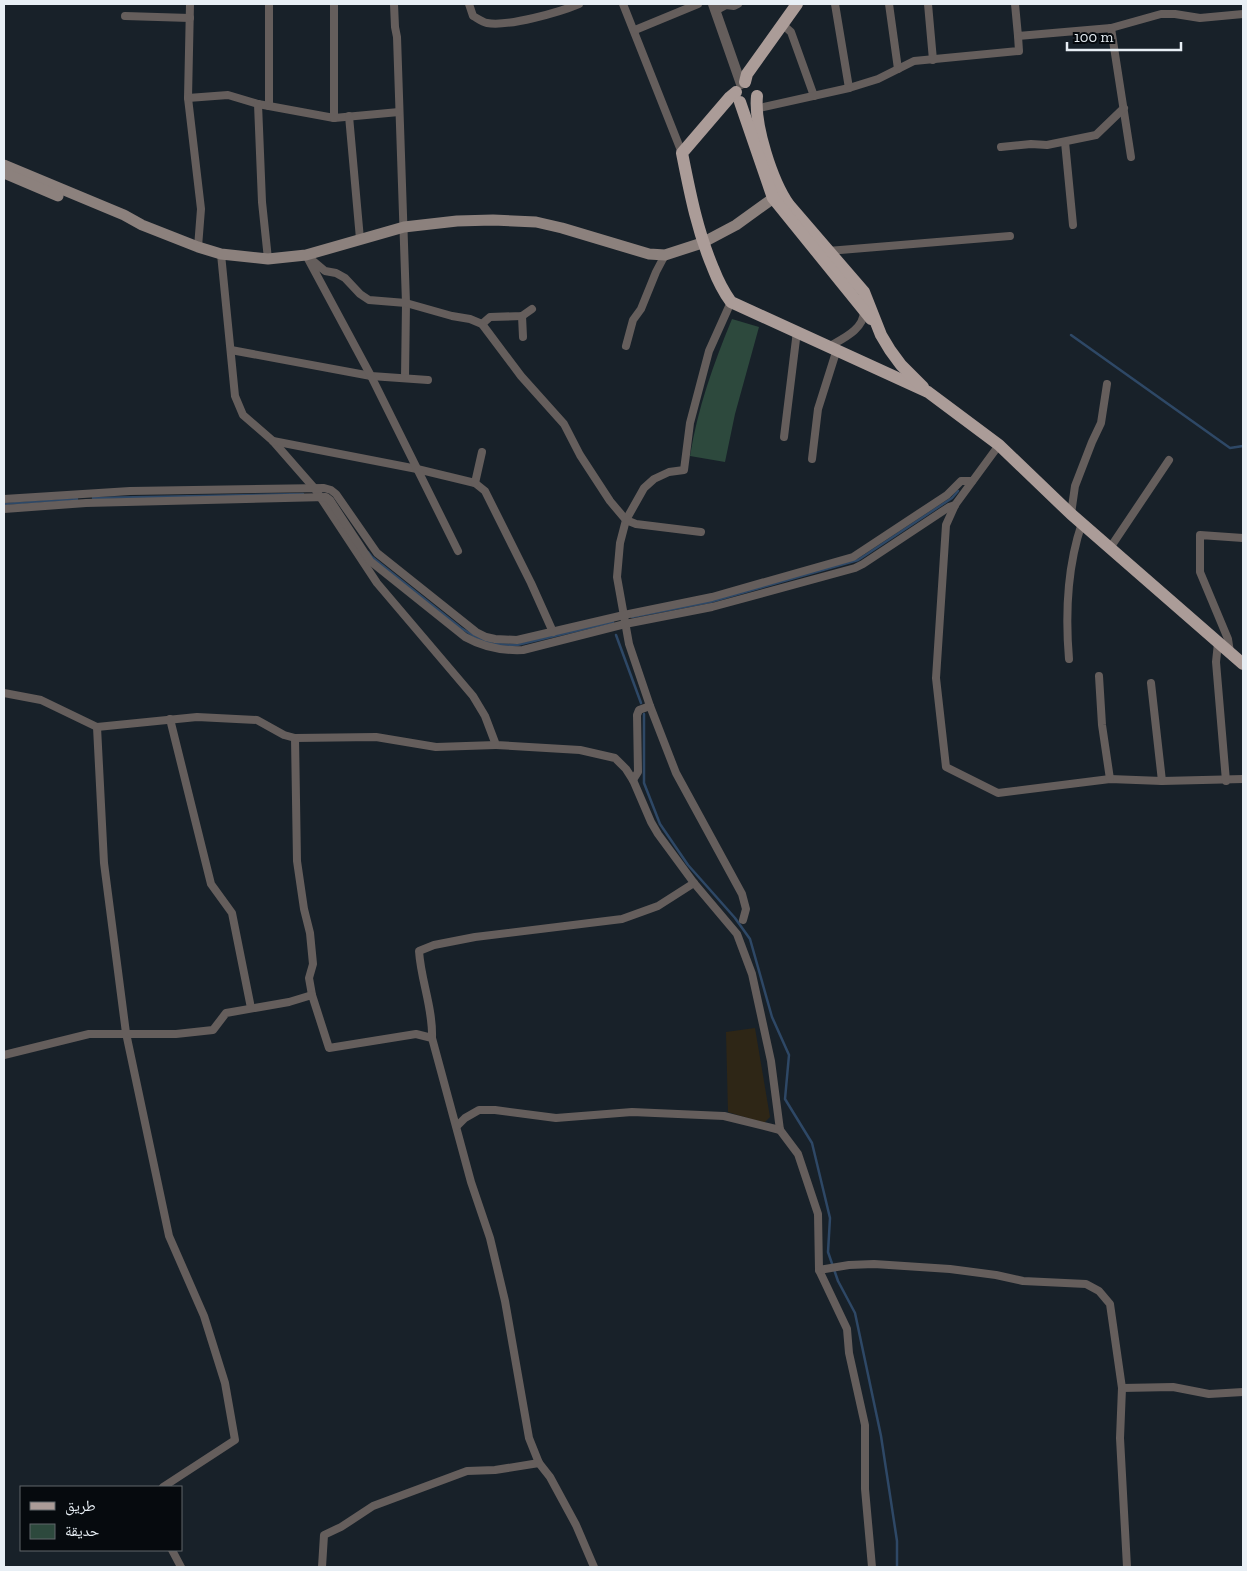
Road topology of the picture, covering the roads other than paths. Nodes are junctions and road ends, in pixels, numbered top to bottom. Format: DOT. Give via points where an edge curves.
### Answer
graph roads {
  1 [pos="190,4"];
  2 [pos="268,4"];
  3 [pos="334,4"];
  4 [pos="394,4"];
  5 [pos="469,4"];
  6 [pos="579,4"];
  7 [pos="623,4"];
  8 [pos="698,4"];
  9 [pos="738,4"];
  10 [pos="797,4"];
  11 [pos="835,4"];
  12 [pos="889,4"];
  13 [pos="928,4"];
  14 [pos="1015,4"];
  15 [pos="714,8"];
  16 [pos="1243,14"];
  17 [pos="125,16"];
  18 [pos="190,18"];
  19 [pos="782,24"];
  20 [pos="1111,28"];
  21 [pos="635,30"];
  22 [pos="1018,36"];
  23 [pos="933,60"];
  24 [pos="898,69"];
  25 [pos="849,88"];
  26 [pos="740,90"];
  27 [pos="757,96"];
  28 [pos="814,96"];
  29 [pos="188,98"];
  30 [pos="258,104"];
  31 [pos="269,106"];
  32 [pos="1124,108"];
  33 [pos="756,109"];
  34 [pos="399,112"];
  35 [pos="350,116"];
  36 [pos="334,118"];
  37 [pos="1065,142"];
  38 [pos="1001,147"];
  39 [pos="682,153"];
  40 [pos="1131,158"];
  41 [pos="4,164"];
  42 [pos="4,173"];
  43 [pos="777,195"];
  44 [pos="142,225"];
  45 [pos="1073,225"];
  46 [pos="404,227"];
  47 [pos="1010,236"];
  48 [pos="360,239"];
  49 [pos="702,243"];
  50 [pos="198,247"];
  51 [pos="828,251"];
  52 [pos="221,254"];
  53 [pos="306,255"];
  54 [pos="665,255"];
  55 [pos="268,259"];
  56 [pos="732,302"];
  57 [pos="406,303"];
  58 [pos="532,309"];
  59 [pos="864,309"];
  60 [pos="522,316"];
  61 [pos="482,324"];
  62 [pos="879,329"];
  63 [pos="797,331"];
  64 [pos="523,337"];
  65 [pos="626,346"];
  66 [pos="834,348"];
  67 [pos="231,350"];
  68 [pos="371,376"];
  69 [pos="405,378"];
  70 [pos="428,380"];
  71 [pos="1107,384"];
  72 [pos="928,392"];
  73 [pos="784,437"];
  74 [pos="273,441"];
  75 [pos="999,445"];
  76 [pos="482,452"];
  77 [pos="812,459"];
  78 [pos="1169,460"];
  79 [pos="417,469"];
  80 [pos="972,481"];
  81 [pos="475,483"];
  82 [pos="315,489"];
  83 [pos="85,493"];
  84 [pos="321,497"];
  85 [pos="4,499"];
  86 [pos="86,503"];
  87 [pos="955,505"];
  88 [pos="4,509"];
  89 [pos="1071,514"];
  90 [pos="626,520"];
  91 [pos="1082,523"];
  92 [pos="701,532"];
  93 [pos="1243,538"];
  94 [pos="1110,548"];
  95 [pos="458,551"];
  96 [pos="624,615"];
  97 [pos="625,624"];
  98 [pos="553,632"];
  99 [pos="1218,644"];
  100 [pos="1230,654"];
  101 [pos="1069,659"];
  102 [pos="1243,664"];
  103 [pos="1099,676"];
  104 [pos="1151,683"];
  105 [pos="4,693"];
  106 [pos="650,706"];
  107 [pos="170,719"];
  108 [pos="97,727"];
  109 [pos="295,738"];
  110 [pos="496,745"];
  111 [pos="1110,779"];
  112 [pos="633,780"];
  113 [pos="1243,780"];
  114 [pos="1162,781"];
  115 [pos="1226,781"];
  116 [pos="694,883"];
  117 [pos="743,920"];
  118 [pos="312,995"];
  119 [pos="251,1008"];
  120 [pos="126,1033"];
  121 [pos="432,1038"];
  122 [pos="4,1055"];
  123 [pos="457,1126"];
  124 [pos="780,1130"];
  125 [pos="820,1270"];
  126 [pos="1122,1388"];
  127 [pos="1243,1392"];
  128 [pos="539,1463"];
  129 [pos="165,1486"];
  130 [pos="173,1551"];
  131 [pos="181,1567"];
  132 [pos="322,1567"];
  133 [pos="594,1567"];
  134 [pos="872,1567"];
  135 [pos="1127,1567"];
  1 -- 18 [label="street"];
  2 -- 31 [label="street"];
  3 -- 36 [label="street"];
  4 -- 34 [label="street"];
  5 -- 6 [label="street" via="473,16 487,23 512,22"];
  7 -- 21 [label="street"];
  8 -- 21 [label="street"];
  9 -- 15 [label="street"];
  10 -- 19 [label="main road"];
  11 -- 25 [label="street"];
  12 -- 24 [label="street"];
  13 -- 23 [label="street"];
  14 -- 22 [label="street"];
  15 -- 26 [label="street"];
  16 -- 20 [label="street" via="1200,18 1161,14"];
  17 -- 18 [label="street"];
  18 -- 29 [label="street"];
  19 -- 26 [label="main road" via="747,74"];
  19 -- 28 [label="street" via="791,32"];
  20 -- 22 [label="street"];
  20 -- 32 [label="street"];
  21 -- 39 [label="street"];
  22 -- 23 [label="street" via="1019,51"];
  23 -- 24 [label="street" via="914,62"];
  24 -- 25 [label="street"];
  25 -- 28 [label="street"];
  26 -- 27 [label="main road" via="754,86"];
  26 -- 27 [label="main road" via="750,103"];
  26 -- 39 [label="main road" via="730,97"];
  26 -- 43 [label="main road"];
  27 -- 33 [label="main road"];
  28 -- 33 [label="street"];
  29 -- 30 [label="street" via="228,95"];
  29 -- 50 [label="street" via="201,208"];
  30 -- 31 [label="street"];
  30 -- 55 [label="street"];
  31 -- 36 [label="street"];
  32 -- 37 [label="street" via="1096,135"];
  32 -- 40 [label="street"];
  33 -- 43 [label="main road"];
  34 -- 35 [label="street"];
  34 -- 46 [label="street"];
  35 -- 36 [label="street"];
  35 -- 48 [label="street"];
  37 -- 38 [label="street" via="1047,146"];
  37 -- 45 [label="street"];
  39 -- 49 [label="main road"];
  41 -- 44 [label="main road" via="124,214"];
  42 -- 44 [label="main road" via="124,223"];
  43 -- 49 [label="main road" via="736,225"];
  43 -- 51 [label="main road"];
  43 -- 59 [label="main road"];
  44 -- 50 [label="main road"];
  46 -- 48 [label="main road"];
  46 -- 54 [label="main road" via="457,221 536,222 649,254"];
  46 -- 57 [label="street"];
  47 -- 51 [label="street"];
  48 -- 53 [label="main road"];
  49 -- 54 [label="main road"];
  49 -- 56 [label="main road" via="723,291"];
  50 -- 52 [label="main road"];
  51 -- 62 [label="main road" via="864,292"];
  52 -- 55 [label="main road"];
  52 -- 67 [label="street"];
  53 -- 55 [label="main road"];
  53 -- 57 [label="street" via="325,271 345,278 369,300"];
  53 -- 68 [label="street"];
  54 -- 65 [label="street" via="633,320"];
  56 -- 63 [label="main road"];
  56 -- 90 [label="street" via="710,351 690,423 684,470 654,479 644,488"];
  57 -- 61 [label="street" via="470,318"];
  57 -- 69 [label="street"];
  58 -- 60 [label="street"];
  59 -- 62 [label="main road"];
  59 -- 66 [label="street" via="859,326"];
  60 -- 61 [label="street" via="490,317"];
  60 -- 64 [label="street"];
  61 -- 90 [label="street" via="521,376 564,424 610,502"];
  62 -- 72 [label="main road" via="901,365"];
  63 -- 66 [label="main road"];
  63 -- 73 [label="street"];
  66 -- 72 [label="main road"];
  66 -- 77 [label="street" via="818,409"];
  67 -- 68 [label="street"];
  67 -- 74 [label="street" via="235,396 243,415"];
  68 -- 69 [label="street"];
  68 -- 79 [label="street"];
  69 -- 70 [label="street"];
  71 -- 89 [label="street" via="1101,423 1075,486"];
  72 -- 75 [label="main road"];
  74 -- 79 [label="street"];
  74 -- 82 [label="street"];
  75 -- 80 [label="street"];
  75 -- 89 [label="main road"];
  76 -- 81 [label="street"];
  78 -- 94 [label="street"];
  79 -- 81 [label="street"];
  79 -- 95 [label="street"];
  80 -- 87 [label="street"];
  80 -- 96 [label="street" via="961,481 947,495 852,557 712,597"];
  81 -- 98 [label="street" via="485,491"];
  82 -- 83 [label="street"];
  82 -- 84 [label="street"];
  82 -- 98 [label="street" via="324,488 336,494 377,553 476,632 495,639 517,640"];
  83 -- 85 [label="street"];
  83 -- 86 [label="street"];
  84 -- 86 [label="street"];
  84 -- 97 [label="street" via="330,500 370,561 473,642 501,650 522,650"];
  84 -- 110 [label="street" via="377,583 473,696"];
  86 -- 88 [label="street"];
  87 -- 97 [label="street" via="855,568 712,607"];
  87 -- 111 [label="street" via="946,525 936,678 946,767 998,793"];
  89 -- 91 [label="main road"];
  90 -- 92 [label="street"];
  90 -- 96 [label="street" via="617,576"];
  91 -- 94 [label="main road"];
  91 -- 101 [label="street" via="1073,547 1068,584 1066,625"];
  93 -- 100 [label="street" via="1200,535 1200,572 1228,639"];
  94 -- 99 [label="main road"];
  96 -- 97 [label="street"];
  96 -- 98 [label="street"];
  97 -- 106 [label="street"];
  99 -- 100 [label="main road"];
  99 -- 115 [label="street" via="1216,662"];
  100 -- 102 [label="main road"];
  103 -- 111 [label="street"];
  104 -- 114 [label="street"];
  105 -- 108 [label="street" via="41,700"];
  106 -- 112 [label="street" via="639,710 637,715 638,772"];
  106 -- 117 [label="street" via="676,773 742,894 746,909"];
  107 -- 108 [label="street"];
  107 -- 109 [label="street" via="258,720"];
  107 -- 119 [label="street" via="211,884 232,913"];
  108 -- 120 [label="street" via="104,863"];
  109 -- 110 [label="street" via="376,738 436,747"];
  109 -- 118 [label="street" via="297,861 310,933"];
  110 -- 112 [label="street" via="580,750 615,758"];
  111 -- 114 [label="street"];
  112 -- 116 [label="street" via="651,822"];
  113 -- 115 [label="street"];
  114 -- 115 [label="street"];
  116 -- 121 [label="street" via="658,906 622,919 475,937 419,951 432,1021"];
  116 -- 124 [label="street" via="737,934 752,974 771,1061"];
  118 -- 119 [label="street"];
  118 -- 121 [label="street" via="329,1048 416,1034"];
  119 -- 120 [label="street" via="226,1013 212,1030 176,1034"];
  120 -- 122 [label="street" via="89,1034"];
  120 -- 129 [label="street" via="169,1236 204,1316 225,1383 235,1440"];
  121 -- 123 [label="street"];
  123 -- 124 [label="street" via="479,1110 495,1110 556,1118 632,1112 724,1116"];
  123 -- 128 [label="street" via="490,1238 505,1301 529,1438"];
  124 -- 125 [label="street" via="798,1154 818,1214"];
  125 -- 126 [label="street" via="874,1264 950,1269 1023,1281 1086,1284 1099,1291 1110,1304"];
  125 -- 134 [label="street" via="847,1329 865,1425 865,1490"];
  126 -- 127 [label="street" via="1173,1387 1209,1394"];
  126 -- 135 [label="street" via="1120,1438"];
  128 -- 132 [label="street" via="467,1471 373,1506 324,1535"];
  128 -- 133 [label="street" via="576,1525"];
  130 -- 131 [label="street"];
}
